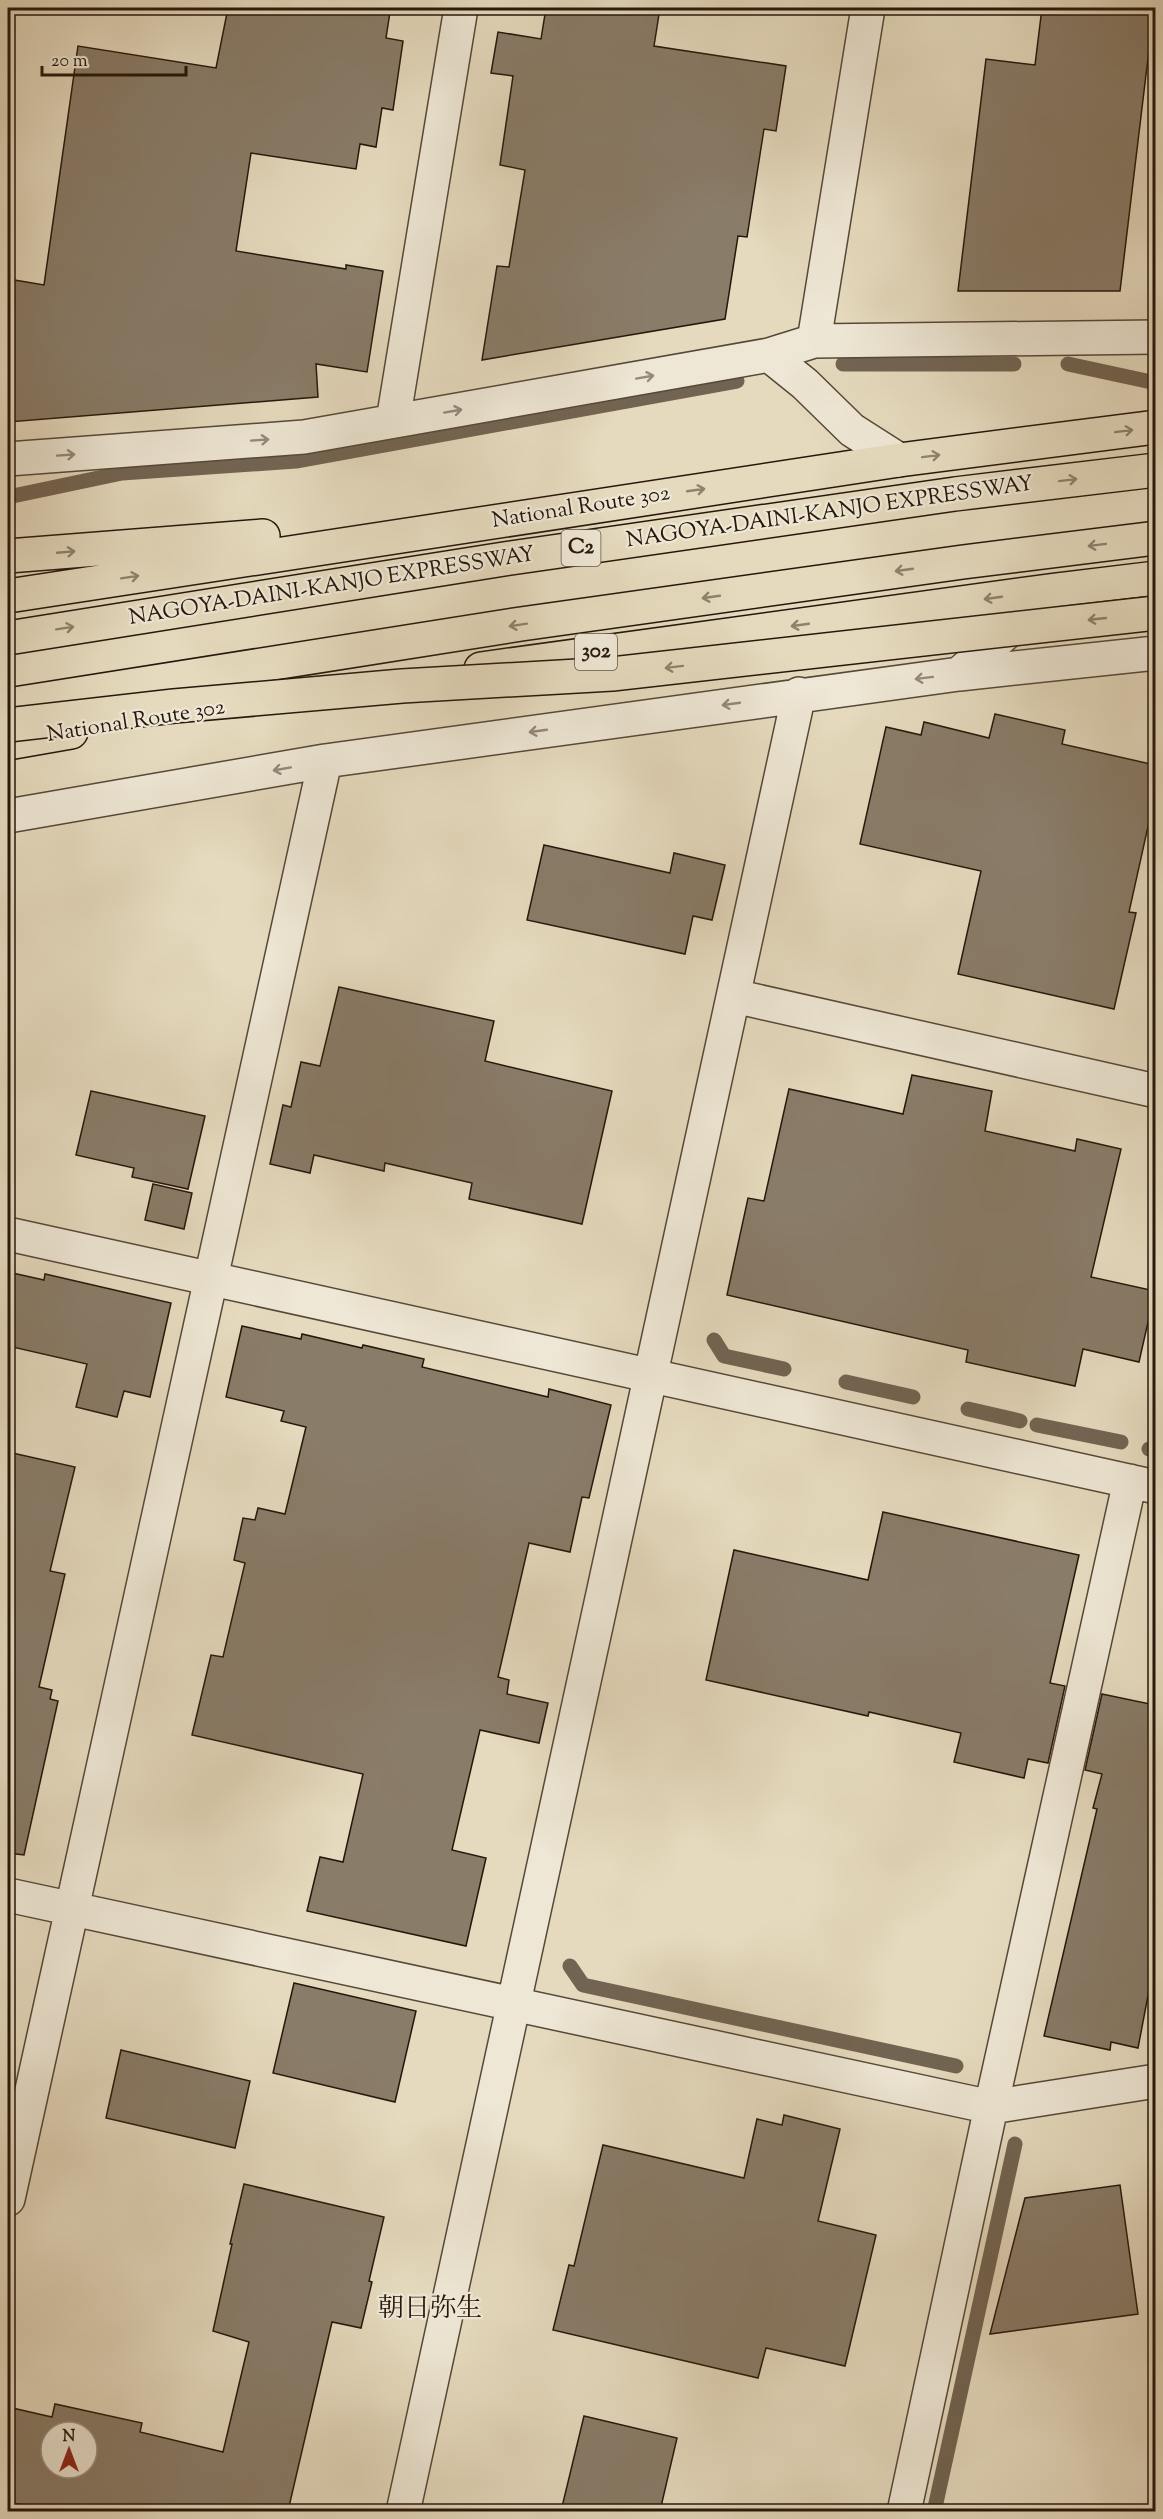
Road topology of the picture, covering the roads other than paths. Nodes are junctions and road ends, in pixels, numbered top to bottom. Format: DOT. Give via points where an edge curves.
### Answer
graph roads {
  1 [pos="461,8"];
  2 [pos="868,8"];
  3 [pos="1155,337"];
  4 [pos="814,341"];
  5 [pos="769,355"];
  6 [pos="393,421"];
  7 [pos="1155,428"];
  8 [pos="8,459"];
  9 [pos="899,460"];
  10 [pos="1155,470"];
  11 [pos="523,516"];
  12 [pos="1155,538"];
  13 [pos="8,556"];
  14 [pos="1155,578"];
  15 [pos="1056,590"];
  16 [pos="9,596"];
  17 [pos="1155,613"];
  18 [pos="8,638"];
  19 [pos="1155,653"];
  20 [pos="959,674"];
  21 [pos="799,694"];
  22 [pos="8,705"];
  23 [pos="8,725"];
  24 [pos="22,740"];
  25 [pos="325,762"];
  26 [pos="8,816"];
  27 [pos="734,996"];
  28 [pos="1155,1091"];
  29 [pos="8,1234"];
  30 [pos="211,1279"];
  31 [pos="650,1376"];
  32 [pos="1143,1484"];
  33 [pos="8,1895"];
  34 [pos="72,1909"];
  35 [pos="513,2004"];
  36 [pos="1155,2081"];
  37 [pos="991,2107"];
  38 [pos="8,2199"];
  39 [pos="403,2511"];
  40 [pos="904,2511"];
  1 -- 6 [label="street"];
  2 -- 4 [label="street"];
  3 -- 4 [label="street"];
  4 -- 5 [label="street"];
  6 -- 5 [label="street, one-way"];
  5 -- 9 [label="street" via="852,430"];
  8 -- 6 [label="street, one-way" via="304,437"];
  9 -- 7 [label="highway, National Route 302, one-way"];
  11 -- 9 [label="highway, National Route 302, one-way"];
  18 -- 10 [label="highway, NAGOYA-DAINI-KANJO EXPRESSWAY / C2, one-way" via="516,558 955,494"];
  13 -- 11 [label="highway, one-way"];
  16 -- 11 [label="highway, National Route 302, one-way"];
  12 -- 22 [label="highway, one-way" via="521,624"];
  14 -- 15 [label="highway, National Route 302 / 302"];
  15 -- 20 [label="street"];
  15 -- 24 [label="highway, National Route 302 / 302, one-way" via="376,684"];
  17 -- 23 [label="highway, one-way, bridge" via="612,674 356,690"];
  19 -- 20 [label="street"];
  20 -- 21 [label="street, one-way"];
  21 -- 25 [label="street, one-way"];
  21 -- 27 [label="street"];
  25 -- 26 [label="street, one-way"];
  25 -- 30 [label="street"];
  27 -- 28 [label="street"];
  27 -- 31 [label="street"];
  29 -- 30 [label="street"];
  30 -- 31 [label="street"];
  30 -- 34 [label="street"];
  31 -- 32 [label="street"];
  31 -- 35 [label="street"];
  32 -- 37 [label="street"];
  33 -- 34 [label="street"];
  34 -- 35 [label="street"];
  34 -- 38 [label="street"];
  35 -- 37 [label="street"];
  35 -- 39 [label="street"];
  36 -- 37 [label="street"];
  37 -- 40 [label="street"];
}
